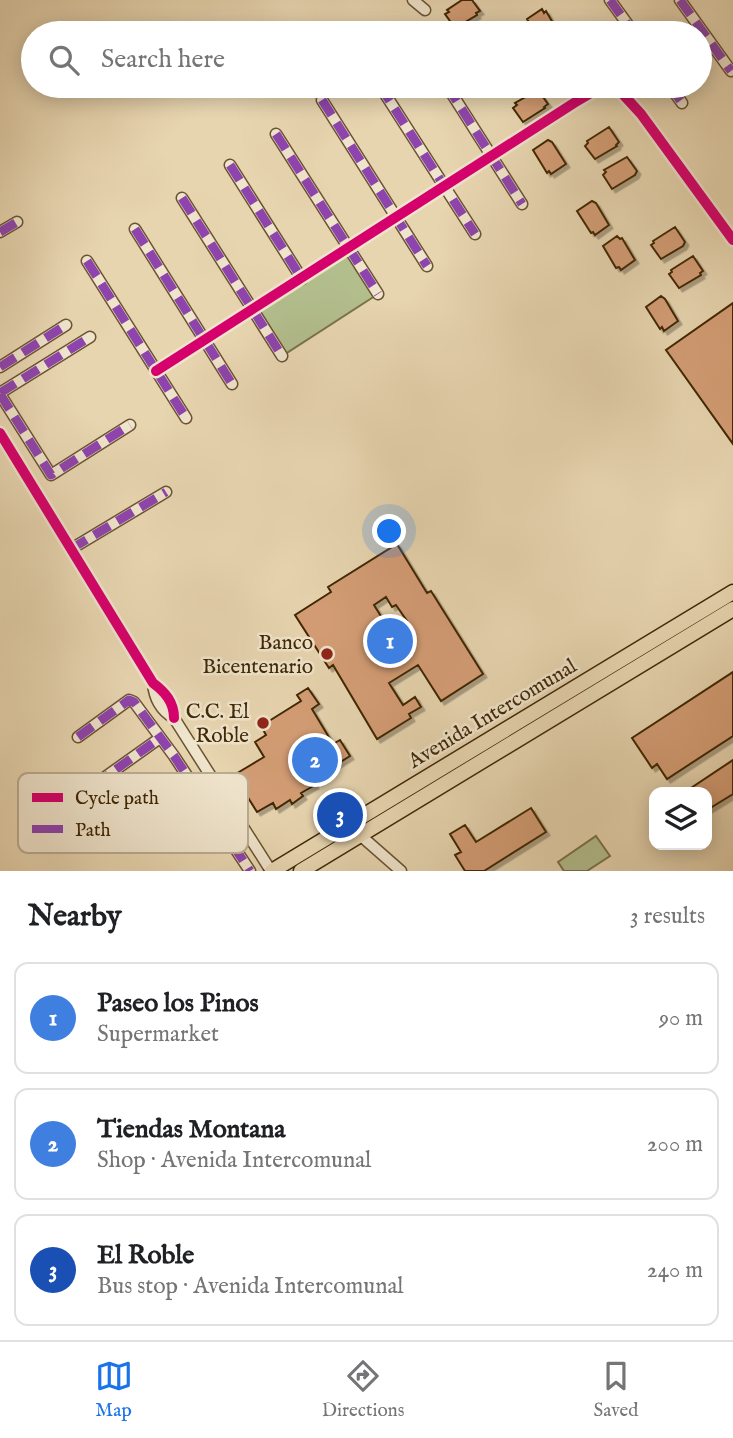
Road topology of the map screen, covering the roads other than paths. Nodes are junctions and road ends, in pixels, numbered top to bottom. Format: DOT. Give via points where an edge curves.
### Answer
graph roads {
  1 [pos="413,0"];
  2 [pos="610,0"];
  3 [pos="680,0"];
  4 [pos="425,10"];
  5 [pos="625,21"];
  6 [pos="695,21"];
  7 [pos="712,44"];
  8 [pos="732,71"];
  9 [pos="388,98"];
  10 [pos="455,98"];
  11 [pos="583,98"];
  12 [pos="627,98"];
  13 [pos="678,98"];
  14 [pos="322,100"];
  15 [pos="682,103"];
  16 [pos="276,134"];
  17 [pos="492,156"];
  18 [pos="230,165"];
  19 [pos="444,187"];
  20 [pos="182,198"];
  21 [pos="522,204"];
  22 [pos="396,218"];
  23 [pos="17,222"];
  24 [pos="135,229"];
  25 [pos="0,232"];
  26 [pos="475,234"];
  27 [pos="733,240"];
  28 [pos="349,248"];
  29 [pos="87,261"];
  30 [pos="427,266"];
  31 [pos="302,279"];
  32 [pos="379,294"];
  33 [pos="253,310"];
  34 [pos="66,325"];
  35 [pos="90,337"];
  36 [pos="205,341"];
  37 [pos="282,356"];
  38 [pos="0,367"];
  39 [pos="156,371"];
  40 [pos="232,384"];
  41 [pos="0,393"];
  42 [pos="186,418"];
  43 [pos="130,425"];
  44 [pos="24,432"];
  45 [pos="0,433"];
  46 [pos="6,444"];
  47 [pos="166,492"];
  48 [pos="71,549"];
  49 [pos="733,592"];
  50 [pos="733,610"];
  51 [pos="78,737"];
  52 [pos="160,738"];
  53 [pos="111,773"];
  54 [pos="184,773"];
  55 [pos="209,773"];
  56 [pos="248,834"];
  57 [pos="360,835"];
  58 [pos="238,853"];
  59 [pos="250,871"];
  60 [pos="272,871"];
  61 [pos="301,871"];
  62 [pos="401,871"];
  1 -- 4 [label="street"];
  2 -- 5 [label="street"];
  3 -- 6 [label="street"];
  7 -- 8 [label="street"];
  9 -- 19 [label="street"];
  10 -- 17 [label="street"];
  11 -- 17 [label="street"];
  12 -- 27 [label="street"];
  13 -- 15 [label="street"];
  14 -- 22 [label="street"];
  16 -- 28 [label="street"];
  17 -- 19 [label="street"];
  17 -- 21 [label="street"];
  18 -- 31 [label="street"];
  19 -- 22 [label="street"];
  19 -- 26 [label="street"];
  20 -- 33 [label="street"];
  22 -- 28 [label="street"];
  22 -- 30 [label="street"];
  23 -- 25 [label="street"];
  24 -- 36 [label="street"];
  28 -- 31 [label="street"];
  28 -- 32 [label="street"];
  29 -- 39 [label="street"];
  31 -- 33 [label="street"];
  33 -- 36 [label="street"];
  33 -- 37 [label="street"];
  34 -- 38 [label="street"];
  35 -- 41 [label="street"];
  36 -- 39 [label="street"];
  36 -- 40 [label="street"];
  39 -- 42 [label="street"];
  41 -- 44 [label="street"];
  43 -- 44 [label="street" via="51,475"];
  44 -- 46 [label="street"];
  45 -- 46 [label="street"];
  46 -- 48 [label="street"];
  47 -- 48 [label="street"];
  48 -- 55 [label="street" via="153,683 160,706 174,718"];
  49 -- 60 [label="main road, Avenida Intercomunal"];
  50 -- 57 [label="main road, Avenida Intercomunal"];
  51 -- 52 [label="street" via="132,700"];
  52 -- 53 [label="street"];
  52 -- 54 [label="street"];
  56 -- 60 [label="street"];
  57 -- 61 [label="main road, Avenida Intercomunal"];
  57 -- 62 [label="street"];
  58 -- 59 [label="street"];
}
